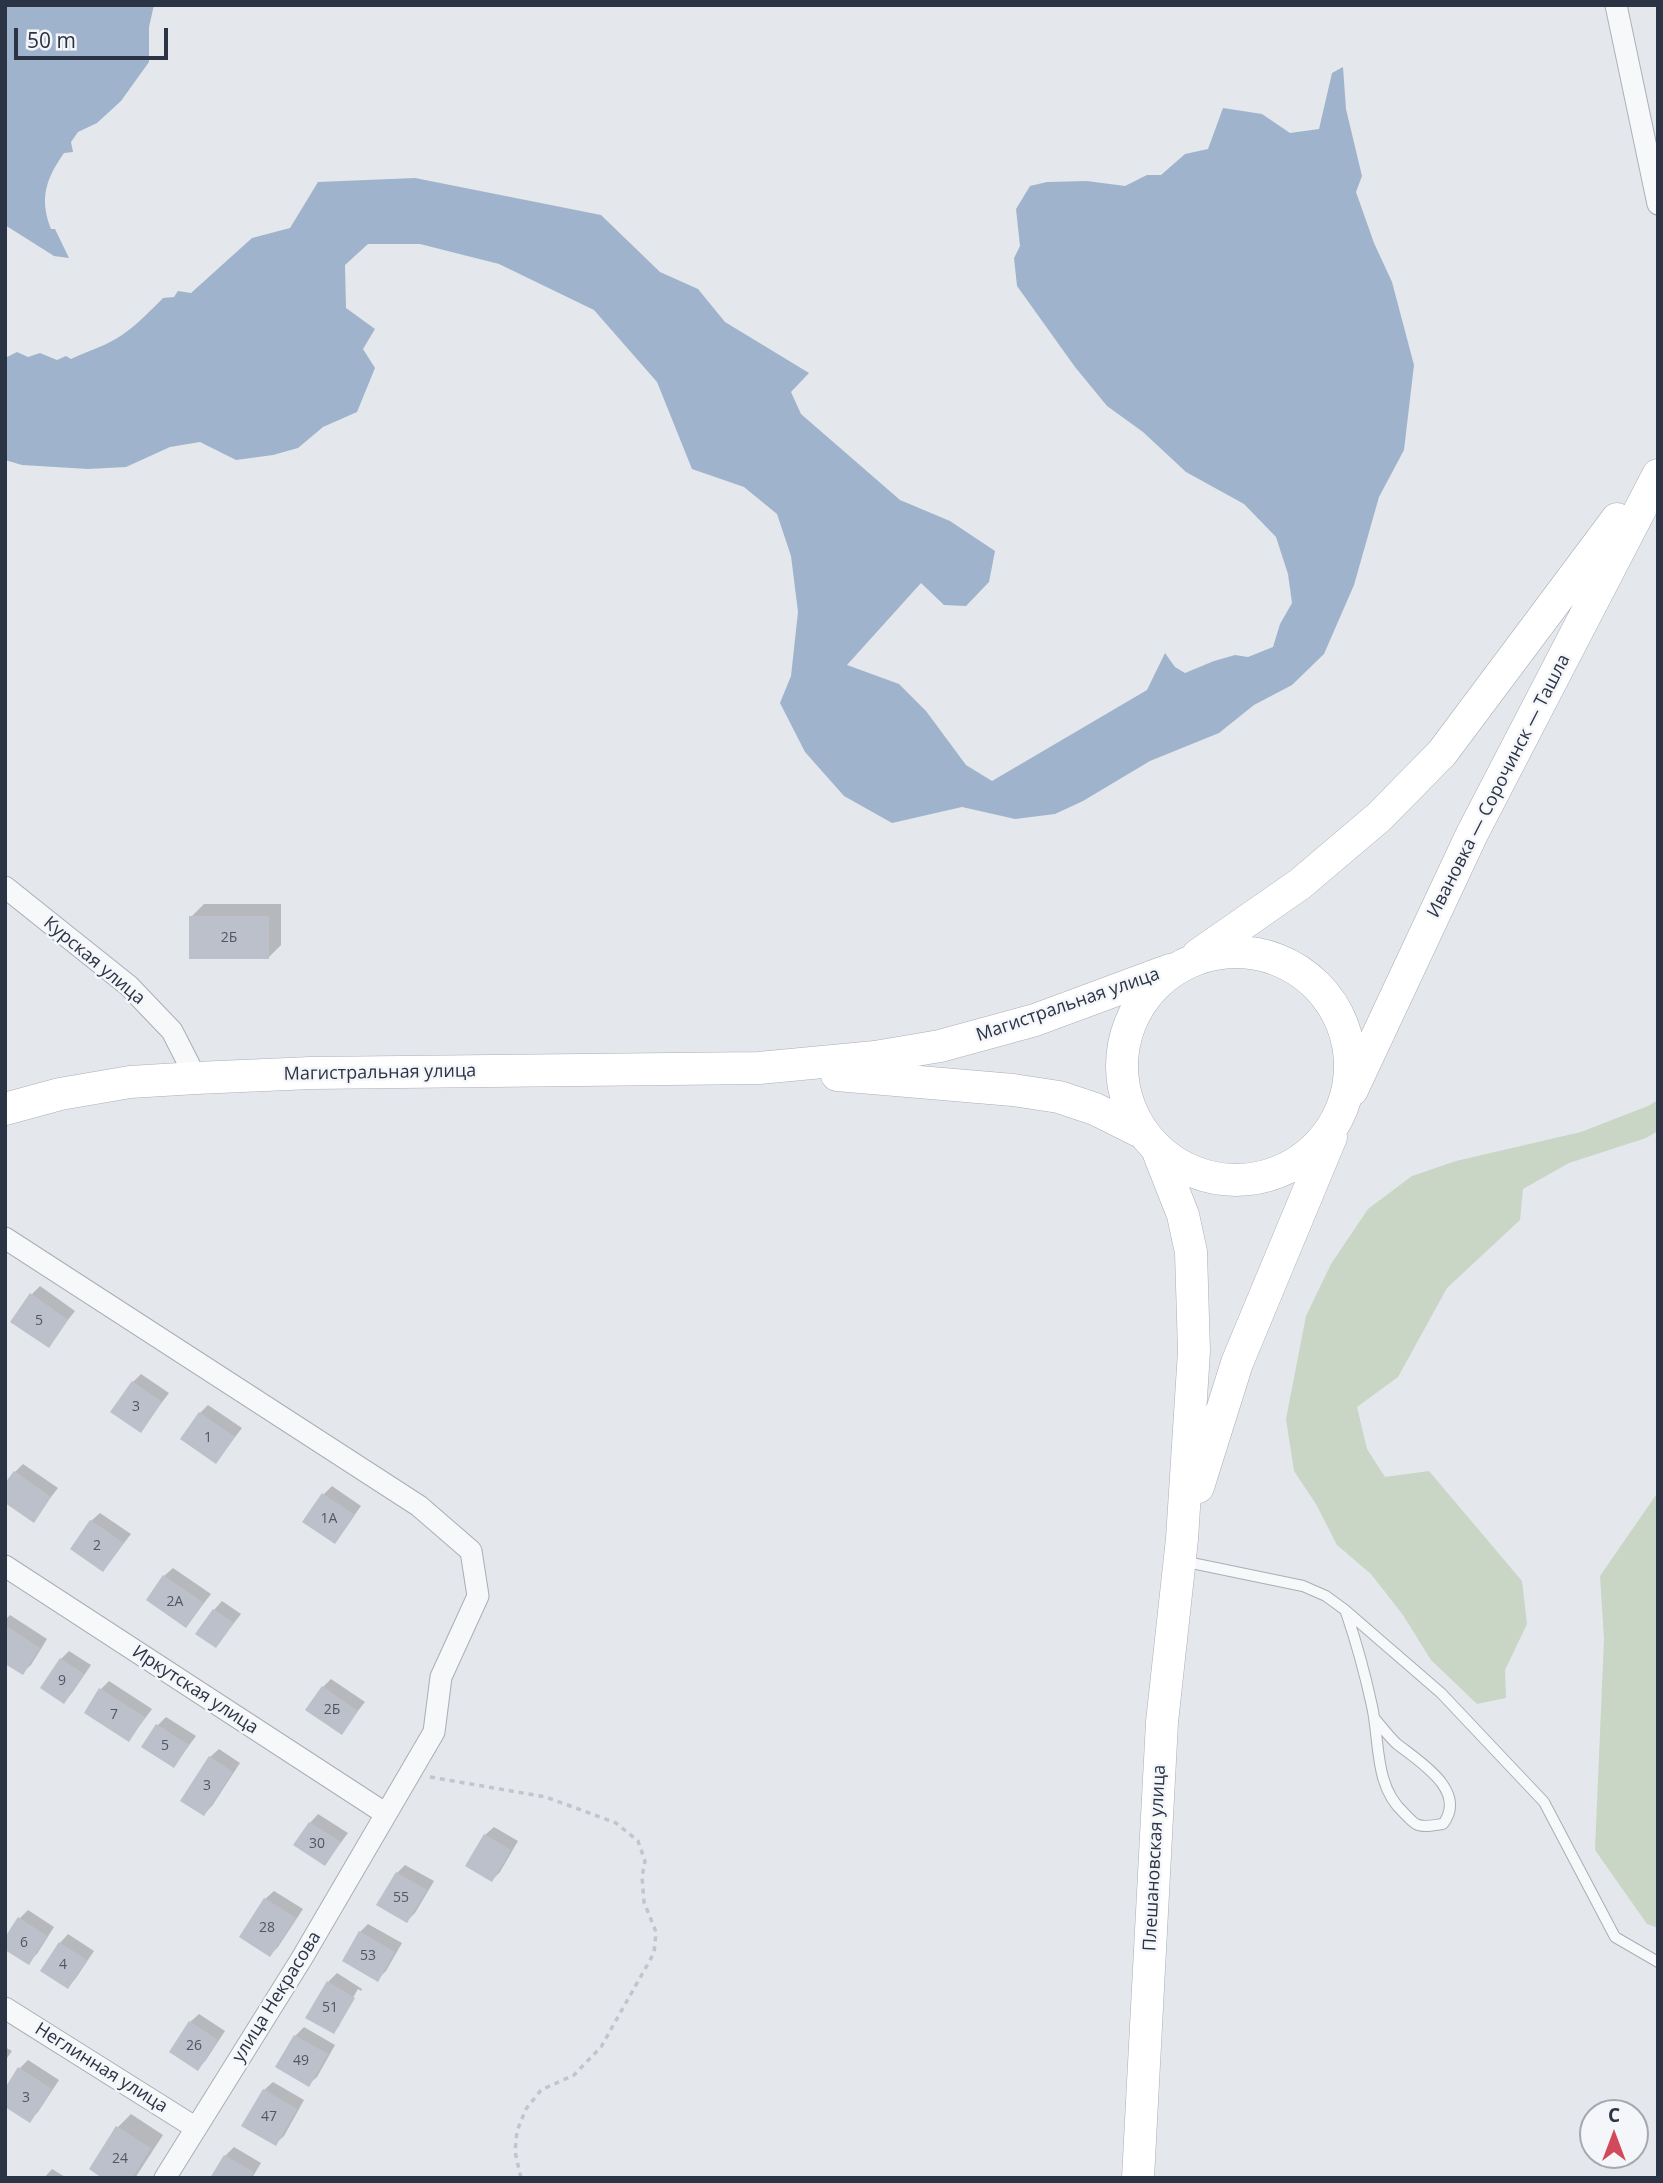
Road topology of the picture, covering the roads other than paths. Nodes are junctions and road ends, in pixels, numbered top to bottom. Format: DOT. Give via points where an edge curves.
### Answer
graph roads {
  1 [pos="1616,5"];
  2 [pos="1658,204"];
  3 [pos="1658,465"];
  4 [pos="1658,475"];
  5 [pos="5,887"];
  6 [pos="1183,963"];
  7 [pos="759,1068"];
  8 [pos="196,1078"];
  9 [pos="5,1109"];
  10 [pos="1342,1113"];
  11 [pos="1139,1131"];
  12 [pos="1159,1154"];
  13 [pos="5,1238"];
  14 [pos="1181,1550"];
  15 [pos="5,1566"];
  16 [pos="1345,1610"];
  17 [pos="1375,1719"];
  18 [pos="386,1814"];
  19 [pos="1658,1962"];
  20 [pos="5,2008"];
  21 [pos="196,2128"];
  22 [pos="165,2178"];
  23 [pos="1138,2178"];
  1 -- 2 [label="street"];
  3 -- 6 [label="main road, Ивановка — Сорочинск — Ташла" via="1442,752 1379,817 1300,884"];
  4 -- 10 [label="main road, Ивановка — Сорочинск — Ташла" via="1472,834"];
  5 -- 8 [label="street, Курская улица" via="130,986 172,1031"];
  6 -- 7 [label="main road, Магистральная улица" via="1035,1020 940,1046"];
  6 -- 10 [label="main road" via="1232,953 1265,956 1292,965 1316,984 1334,1007 1346,1034 1350,1066"];
  6 -- 11 [label="main road, Ивановка — Сорочинск — Ташла" via="1145,996 1125,1048 1124,1077"];
  7 -- 8 [label="main road, Магистральная улица"];
  7 -- 11 [label="main road, Магистральная улица" via="1059,1097"];
  8 -- 9 [label="main road, Магистральная улица" via="130,1082"];
  10 -- 12 [label="main road, Ивановка — Сорочинск — Ташла" via="1310,1153 1282,1169 1252,1177 1220,1176"];
  10 -- 14 [label="main road" via="1237,1363"];
  11 -- 12 [label="main road, Ивановка — Сорочинск — Ташла"];
  12 -- 14 [label="main road" via="1183,1215 1191,1252 1194,1351"];
  13 -- 18 [label="street, улица Некрасова" via="419,1506 471,1551 478,1596 441,1677 434,1732"];
  14 -- 16 [label="lane" via="1303,1586"];
  14 -- 23 [label="main road, Плешановская улица" via="1162,1722"];
  15 -- 18 [label="street, Иркутская улица"];
  16 -- 17 [label="lane"];
  16 -- 19 [label="lane" via="1441,1693 1544,1802 1615,1937"];
  17 -- 17 [label="lane" via="1385,1786 1397,1807 1416,1824 1443,1824 1450,1801 1445,1787"];
  18 -- 21 [label="street, улица Некрасова"];
  20 -- 21 [label="street, Неглинная улица"];
  21 -- 22 [label="street, улица Некрасова"];
}
